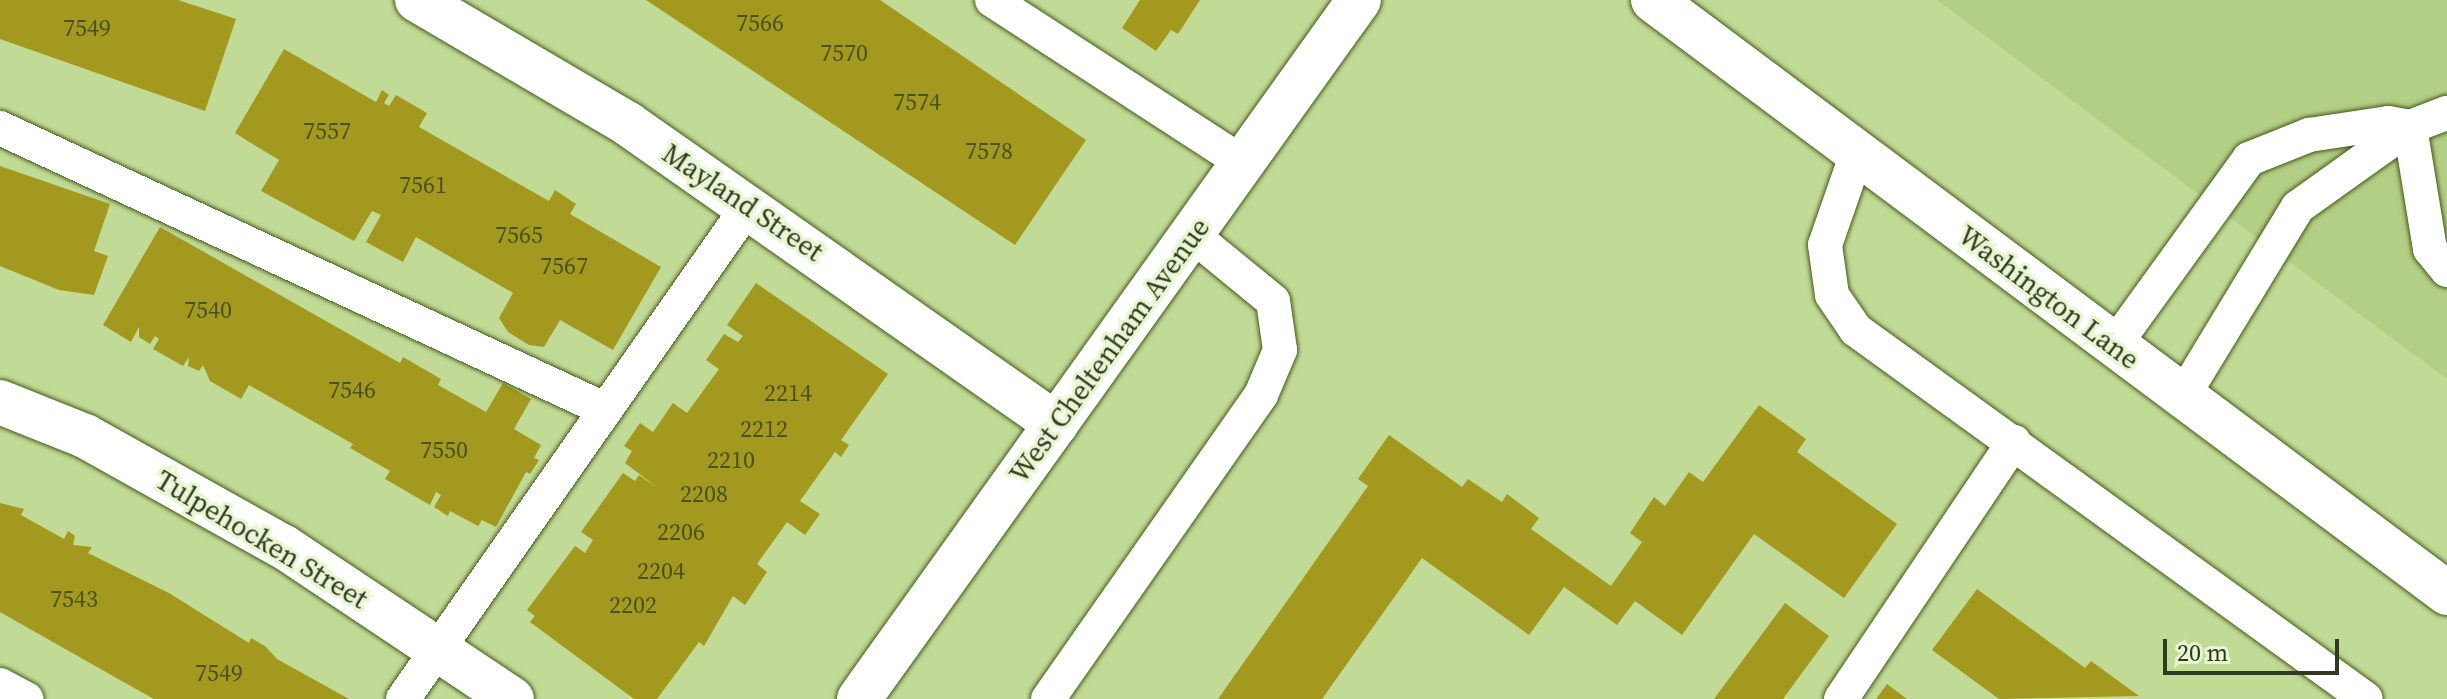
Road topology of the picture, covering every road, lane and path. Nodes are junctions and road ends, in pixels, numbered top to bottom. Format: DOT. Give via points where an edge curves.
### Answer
graph roads {
  1 [pos="417,0"];
  2 [pos="992,0"];
  3 [pos="1359,0"];
  4 [pos="1653,0"];
  5 [pos="2447,113"];
  6 [pos="2410,127"];
  7 [pos="0,128"];
  8 [pos="1857,153"];
  9 [pos="1243,163"];
  10 [pos="749,205"];
  11 [pos="1191,234"];
  12 [pos="2447,270"];
  13 [pos="2113,347"];
  14 [pos="2183,396"];
  15 [pos="0,402"];
  16 [pos="606,410"];
  17 [pos="1056,424"];
  18 [pos="2014,442"];
  19 [pos="2447,593"];
  20 [pos="439,648"];
  21 [pos="0,685"];
  22 [pos="26,699"];
  23 [pos="403,699"];
  24 [pos="512,699"];
  25 [pos="859,699"];
  26 [pos="1048,699"];
  27 [pos="1841,699"];
  28 [pos="2366,699"];
  1 -- 10 [label="main road, Mayland Street" via="628,124"];
  2 -- 9 [label="lane"];
  3 -- 9 [label="main road, West Cheltenham Avenue"];
  4 -- 8 [label="main road, Washington Lane"];
  5 -- 6 [label="lane"];
  6 -- 12 [label="lane" via="2430,249"];
  6 -- 13 [label="lane" via="2388,123 2309,135 2249,159"];
  6 -- 14 [label="lane" via="2298,207"];
  7 -- 16 [label="lane"];
  8 -- 13 [label="main road, Washington Lane"];
  8 -- 18 [label="lane" via="1825,245 1832,295 1856,330"];
  9 -- 11 [label="main road, West Cheltenham Avenue"];
  10 -- 16 [label="lane"];
  10 -- 17 [label="main road, Mayland Street"];
  11 -- 17 [label="main road, West Cheltenham Avenue"];
  11 -- 26 [label="lane" via="1273,301 1280,350 1261,395"];
  13 -- 14 [label="main road, Washington Lane"];
  14 -- 19 [label="main road, Washington Lane"];
  15 -- 20 [label="main road, Tulpehocken Street" via="85,436 284,547"];
  16 -- 20 [label="lane"];
  17 -- 25 [label="main road, West Cheltenham Avenue"];
  18 -- 27 [label="lane"];
  18 -- 28 [label="lane"];
  20 -- 23 [label="lane"];
  20 -- 24 [label="main road, Tulpehocken Street"];
  21 -- 22 [label="lane"];
}
